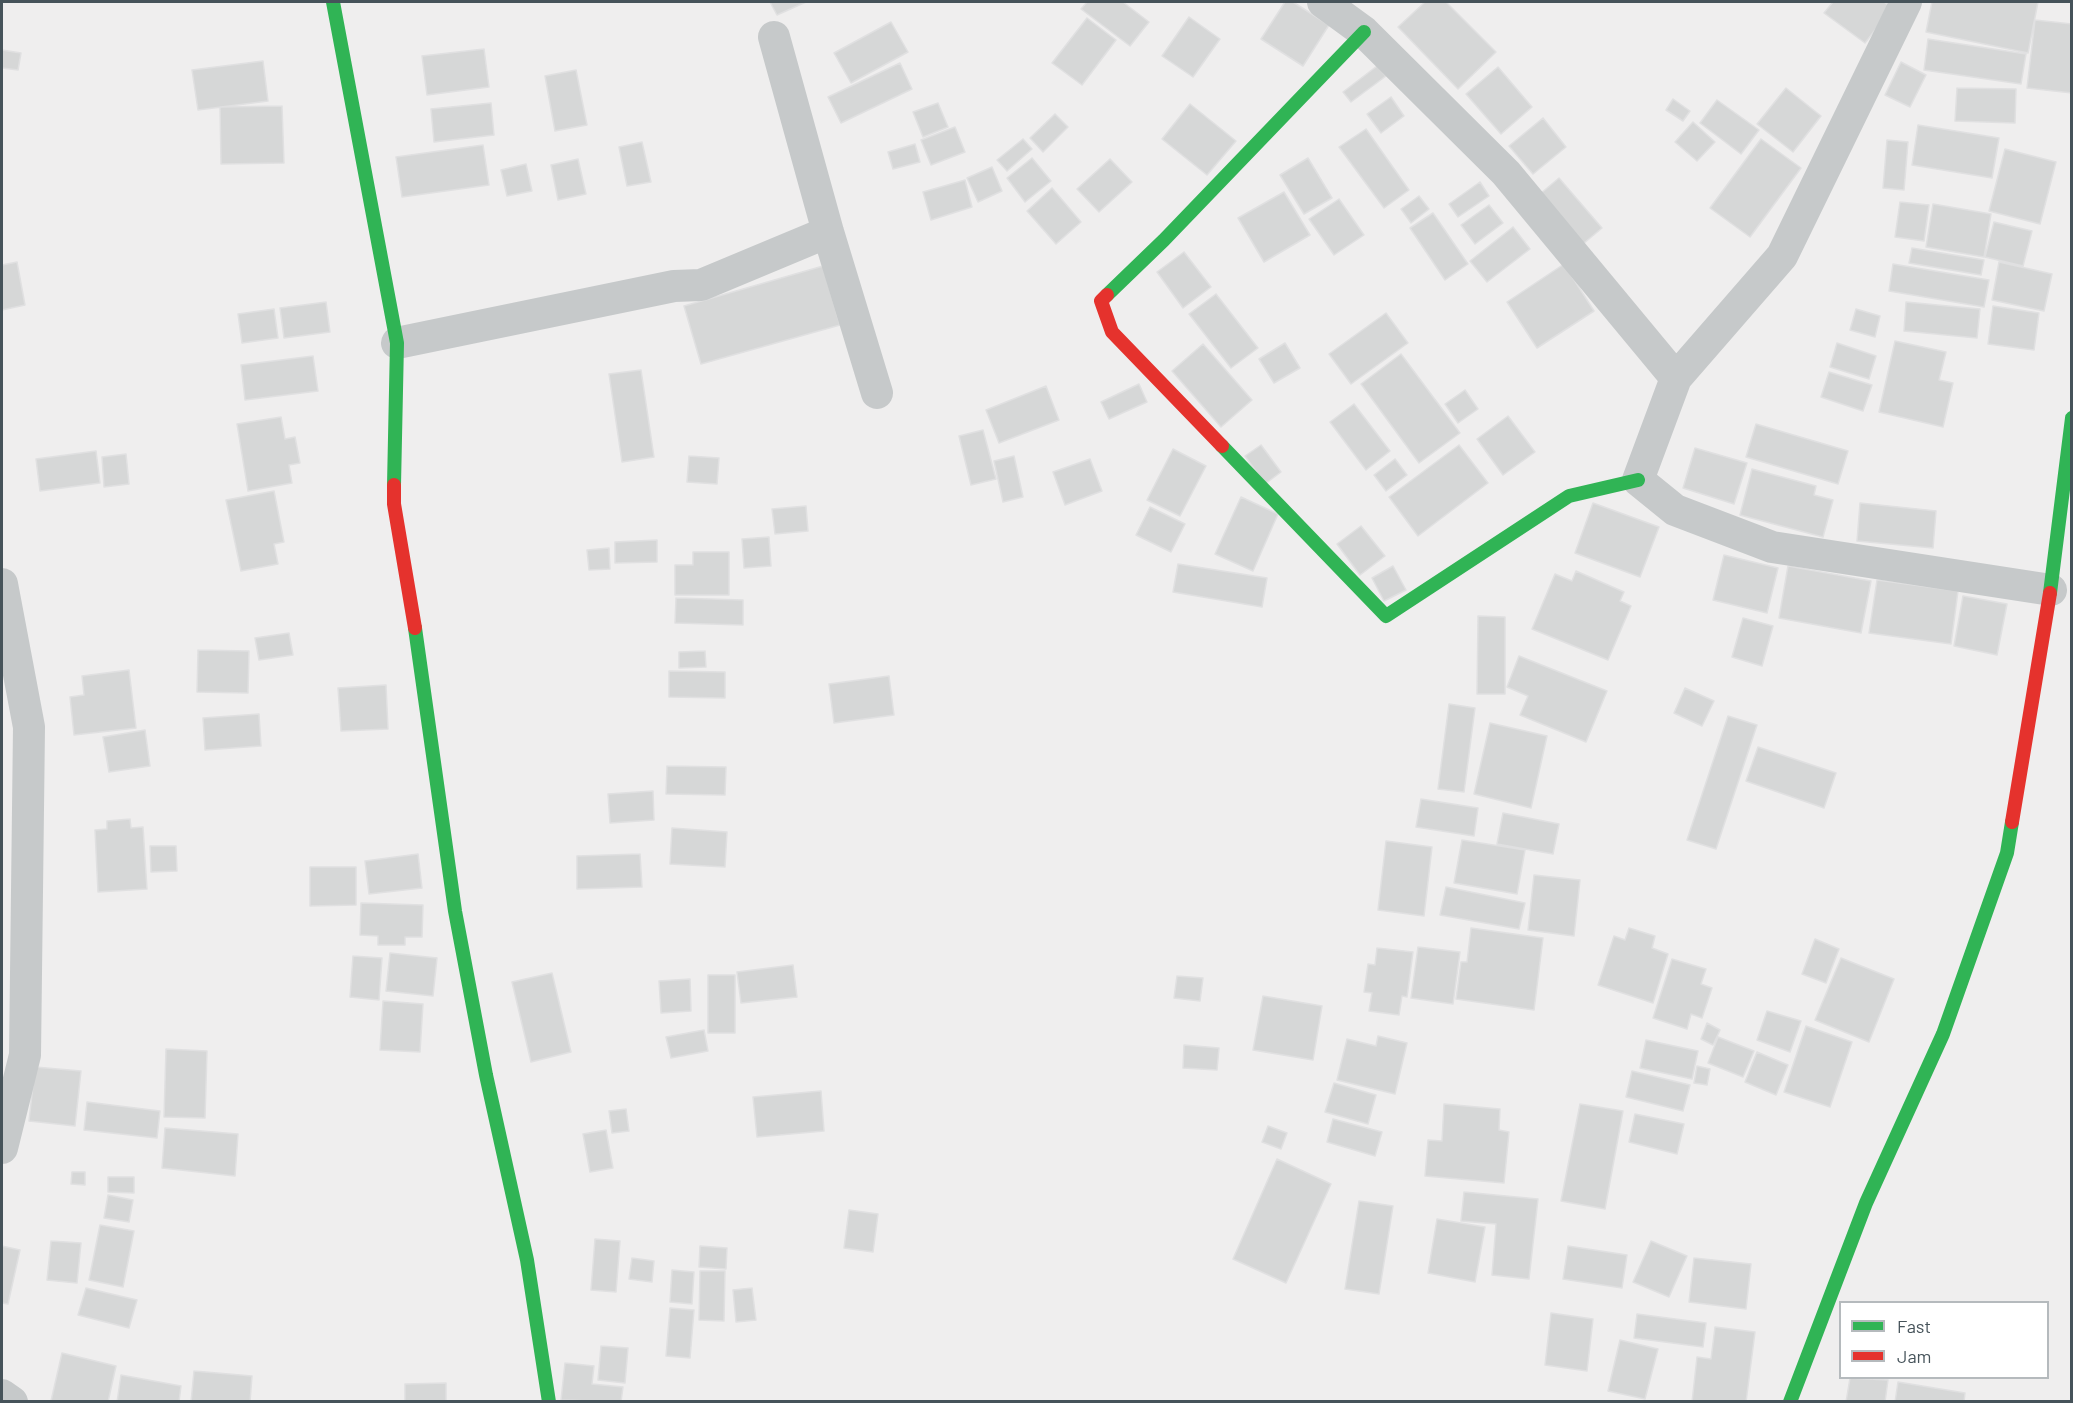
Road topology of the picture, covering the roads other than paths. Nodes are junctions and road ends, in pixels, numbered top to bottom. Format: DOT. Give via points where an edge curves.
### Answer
graph roads {
  1 [pos="333,2"];
  2 [pos="1323,2"];
  3 [pos="1906,2"];
  4 [pos="1364,32"];
  5 [pos="774,37"];
  6 [pos="828,232"];
  7 [pos="397,343"];
  8 [pos="1676,378"];
  9 [pos="877,393"];
  10 [pos="2072,418"];
  11 [pos="1638,480"];
  12 [pos="2,584"];
  13 [pos="2051,590"];
  14 [pos="2,1148"];
  15 [pos="2,1395"];
  16 [pos="12,1401"];
  17 [pos="549,1401"];
  18 [pos="1790,1401"];
  1 -- 7 [label="street"];
  2 -- 4 [label="street"];
  3 -- 8 [label="street" via="1782,256"];
  4 -- 8 [label="street" via="1506,173"];
  4 -- 11 [label="street" via="1101,301 1112,332 1386,616 1569,496"];
  5 -- 6 [label="street"];
  6 -- 7 [label="street" via="701,285 674,286"];
  6 -- 9 [label="street"];
  7 -- 17 [label="street" via="394,504 426,695 455,911 527,1260"];
  8 -- 11 [label="street"];
  10 -- 13 [label="street"];
  11 -- 13 [label="street" via="1675,510 1772,547"];
  12 -- 14 [label="street" via="28,727 25,1056"];
  13 -- 18 [label="street" via="2007,853 1943,1034 1866,1203"];
  15 -- 16 [label="street"];
}
